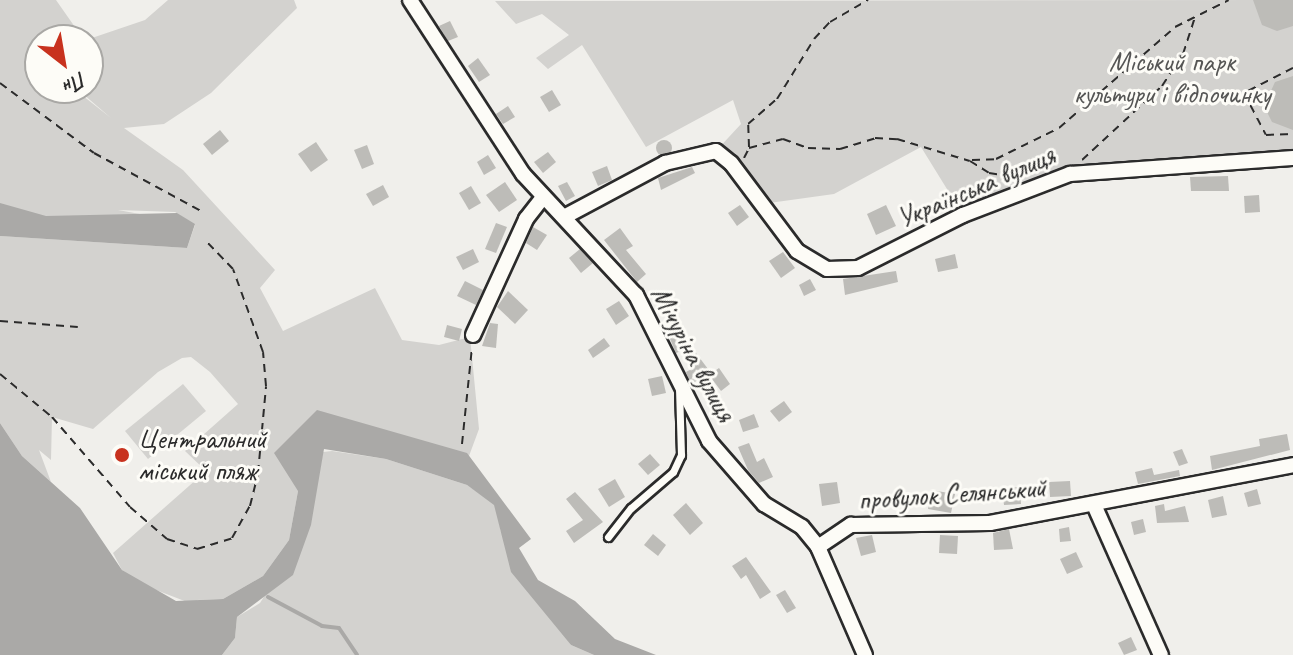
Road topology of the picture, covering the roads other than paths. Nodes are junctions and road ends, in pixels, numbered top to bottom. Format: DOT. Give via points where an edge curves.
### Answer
graph roads {
  1 [pos="410,0"];
  2 [pos="1293,158"];
  3 [pos="543,197"];
  4 [pos="564,217"];
  5 [pos="473,335"];
  6 [pos="679,376"];
  7 [pos="1293,465"];
  8 [pos="1095,507"];
  9 [pos="608,537"];
  10 [pos="818,547"];
  11 [pos="865,655"];
  12 [pos="1161,655"];
  1 -- 3 [label="street, Мічуріна вулиця"];
  2 -- 4 [label="street, Українська вулиця" via="1070,174 963,215 858,268 827,269 797,251 731,163 716,151 665,163"];
  3 -- 4 [label="street, Мічуріна вулиця"];
  3 -- 5 [label="street" via="526,219"];
  4 -- 6 [label="street, Мічуріна вулиця" via="636,295"];
  6 -- 9 [label="lane" via="677,464"];
  6 -- 10 [label="street, Мічуріна вулиця" via="709,441 764,504 802,527"];
  7 -- 8 [label="street, провулок Селянський"];
  8 -- 10 [label="street, провулок Селянський" via="990,523 851,525"];
  8 -- 12 [label="street"];
  10 -- 11 [label="street, Мічуріна вулиця"];
}
